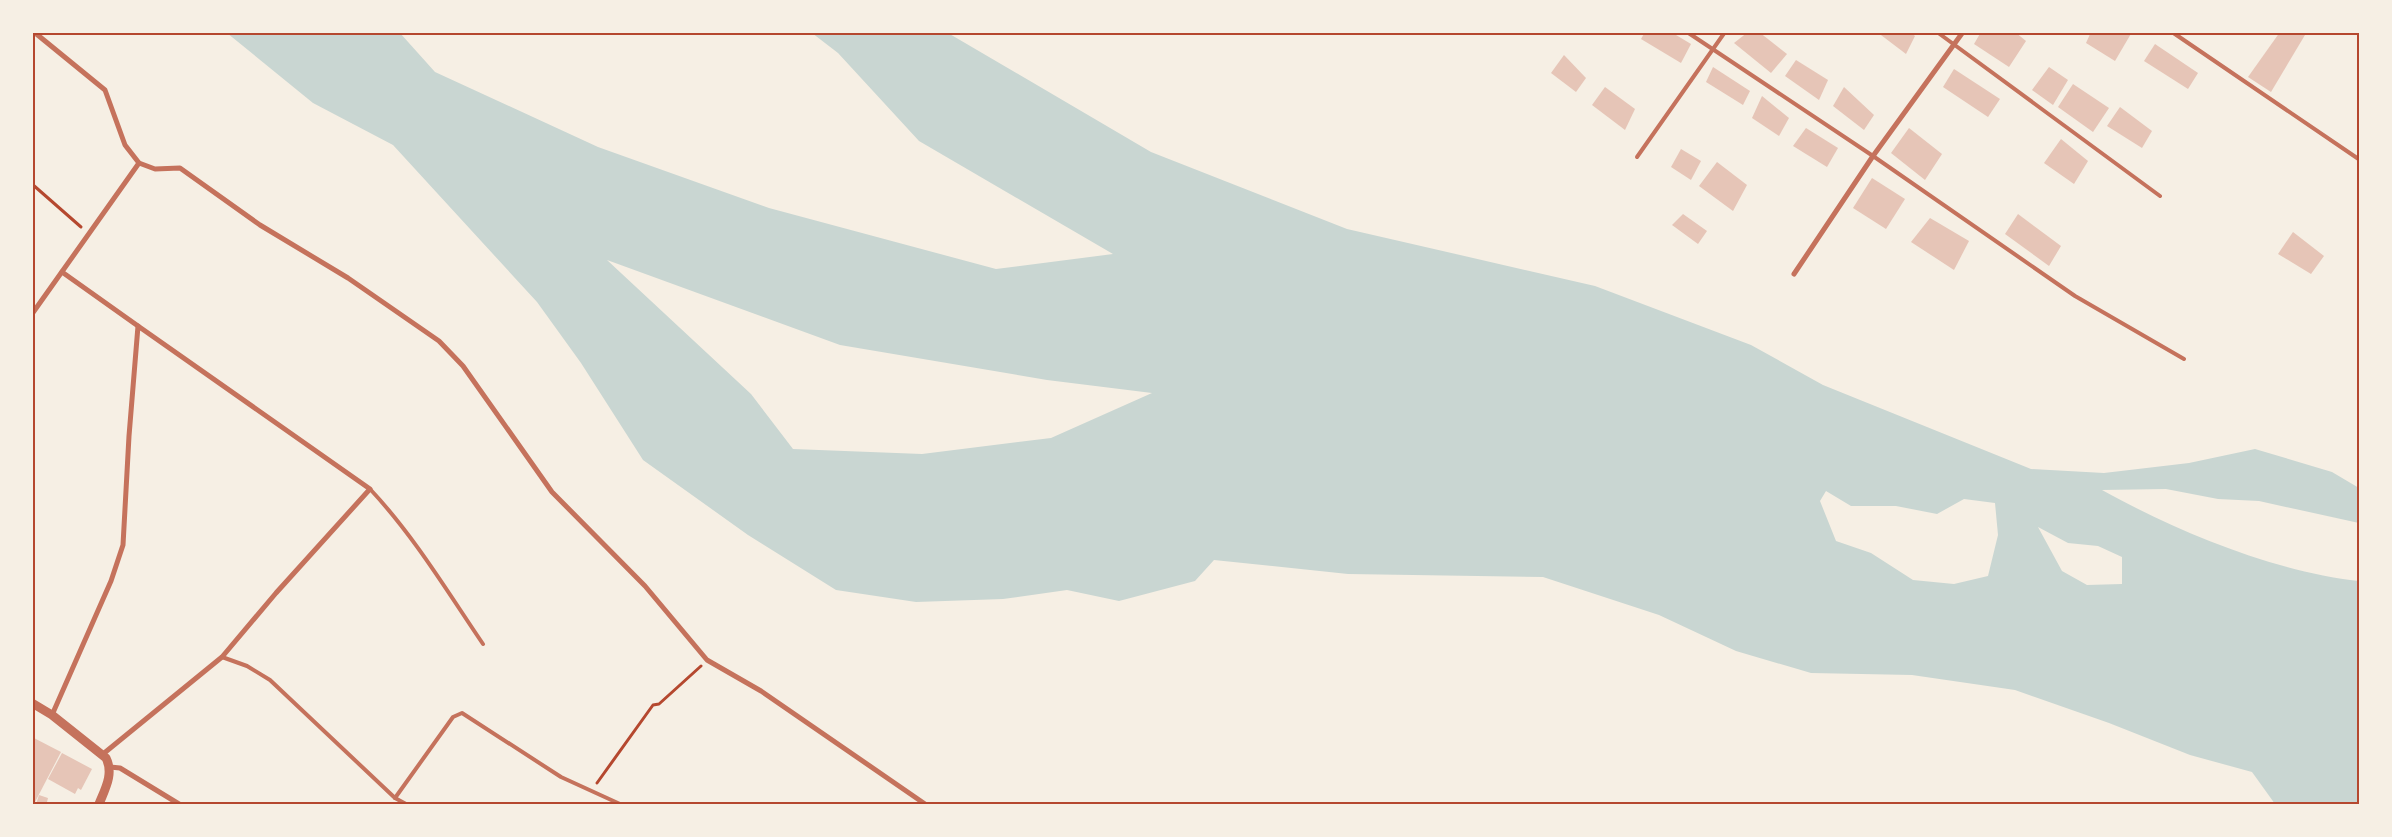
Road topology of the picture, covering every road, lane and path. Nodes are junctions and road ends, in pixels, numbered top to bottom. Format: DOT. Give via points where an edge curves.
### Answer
graph roads {
  1 [pos="34,32"];
  2 [pos="1687,32"];
  3 [pos="1724,32"];
  4 [pos="1937,32"];
  5 [pos="1963,32"];
  6 [pos="2172,32"];
  7 [pos="1954,45"];
  8 [pos="1712,50"];
  9 [pos="1873,156"];
  10 [pos="1637,157"];
  11 [pos="2360,160"];
  12 [pos="139,163"];
  13 [pos="32,184"];
  14 [pos="2160,196"];
  15 [pos="89,234"];
  16 [pos="62,272"];
  17 [pos="1794,274"];
  18 [pos="32,314"];
  19 [pos="138,326"];
  20 [pos="2184,359"];
  21 [pos="370,489"];
  22 [pos="484,644"];
  23 [pos="222,657"];
  24 [pos="707,660"];
  25 [pos="32,703"];
  26 [pos="52,715"];
  27 [pos="103,754"];
  28 [pos="110,767"];
  29 [pos="591,792"];
  30 [pos="395,798"];
  31 [pos="99,804"];
  32 [pos="179,804"];
  33 [pos="406,804"];
  34 [pos="620,804"];
  35 [pos="925,804"];
  1 -- 12 [label="street" via="106,90 125,145"];
  2 -- 8 [label="lane"];
  3 -- 8 [label="lane"];
  4 -- 7 [label="lane"];
  5 -- 7 [label="street"];
  6 -- 11 [label="lane"];
  7 -- 9 [label="street"];
  7 -- 14 [label="lane"];
  8 -- 9 [label="lane"];
  8 -- 10 [label="lane"];
  9 -- 17 [label="street"];
  9 -- 20 [label="lane" via="2075,296"];
  12 -- 15 [label="street"];
  12 -- 24 [label="street" via="155,169 180,168 260,225 348,278 439,341 463,366 552,492 645,586"];
  13 -- 15 [label="path"];
  15 -- 16 [label="street"];
  16 -- 18 [label="street"];
  16 -- 19 [label="street"];
  19 -- 21 [label="street"];
  19 -- 26 [label="street" via="123,545"];
  21 -- 22 [label="lane" via="414,542"];
  21 -- 23 [label="street"];
  23 -- 27 [label="street"];
  23 -- 30 [label="lane" via="247,666 270,680"];
  24 -- 29 [label="path" via="659,704 653,705"];
  24 -- 35 [label="street" via="761,691"];
  25 -- 26 [label="street"];
  26 -- 27 [label="street"];
  27 -- 28 [label="street"];
  28 -- 31 [label="street" via="110,776"];
  28 -- 32 [label="street" via="120,768"];
  29 -- 30 [label="lane" via="515,749 462,714 453,717"];
  29 -- 34 [label="lane"];
  30 -- 33 [label="lane"];
}
